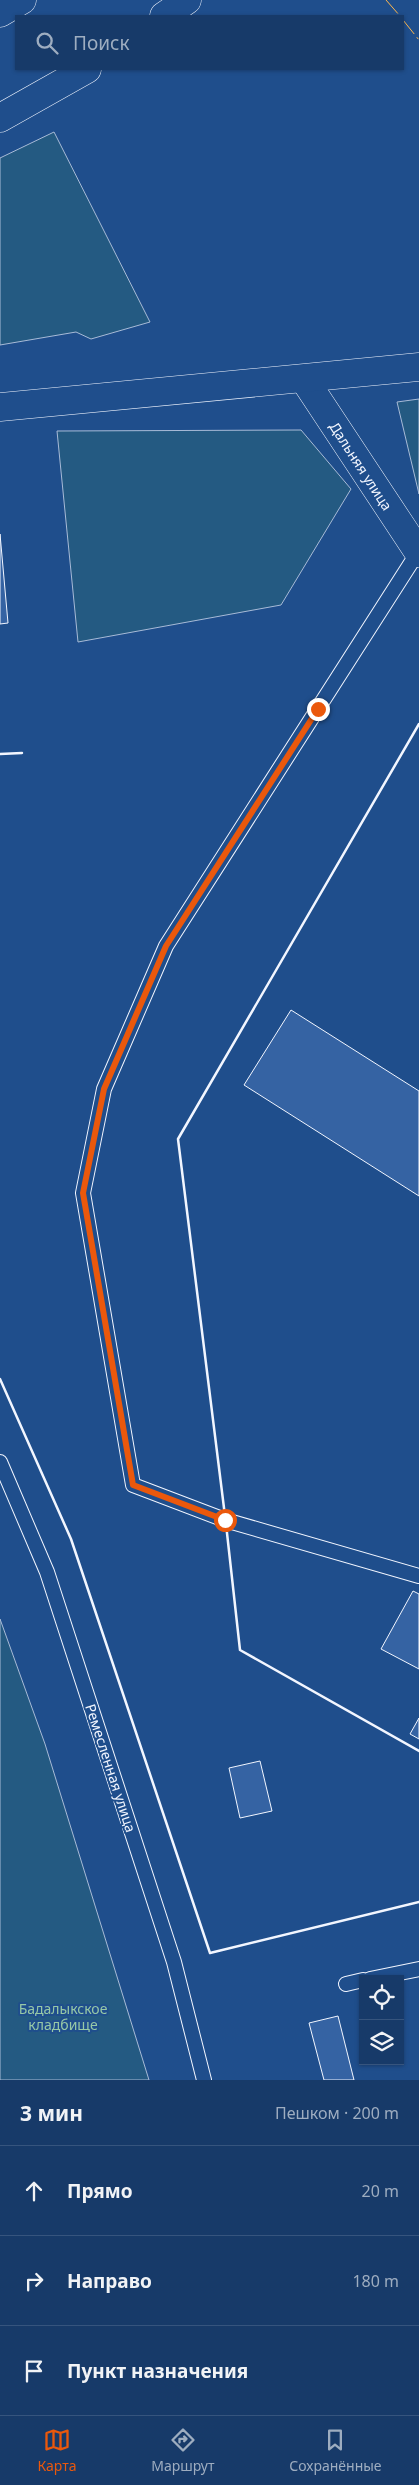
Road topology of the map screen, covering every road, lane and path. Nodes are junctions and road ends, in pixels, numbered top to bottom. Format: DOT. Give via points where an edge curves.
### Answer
graph roads {
  1 [pos="22,0"];
  2 [pos="187,0"];
  3 [pos="0,13"];
  4 [pos="165,15"];
  5 [pos="85,70"];
  6 [pos="0,118"];
  7 [pos="419,367"];
  8 [pos="304,379"];
  9 [pos="0,407"];
  10 [pos="418,553"];
  11 [pos="0,1462"];
  12 [pos="419,1576"];
  13 [pos="419,1969"];
  14 [pos="390,1975"];
  15 [pos="359,1981"];
  16 [pos="346,1984"];
  17 [pos="204,2080"];
  1 -- 3 [label="main road"];
  2 -- 4 [label="main road"];
  5 -- 6 [label="main road"];
  7 -- 8 [label="main road"];
  8 -- 9 [label="main road"];
  8 -- 10 [label="main road, Дальняя улица"];
  10 -- 12 [label="lane" via="166,946 104,1089 83,1193 133,1485 225,1520"];
  11 -- 17 [label="lane, Ремесленная улица" via="47,1572 174,1962"];
  13 -- 14 [label="lane"];
  15 -- 16 [label="lane"];
}
